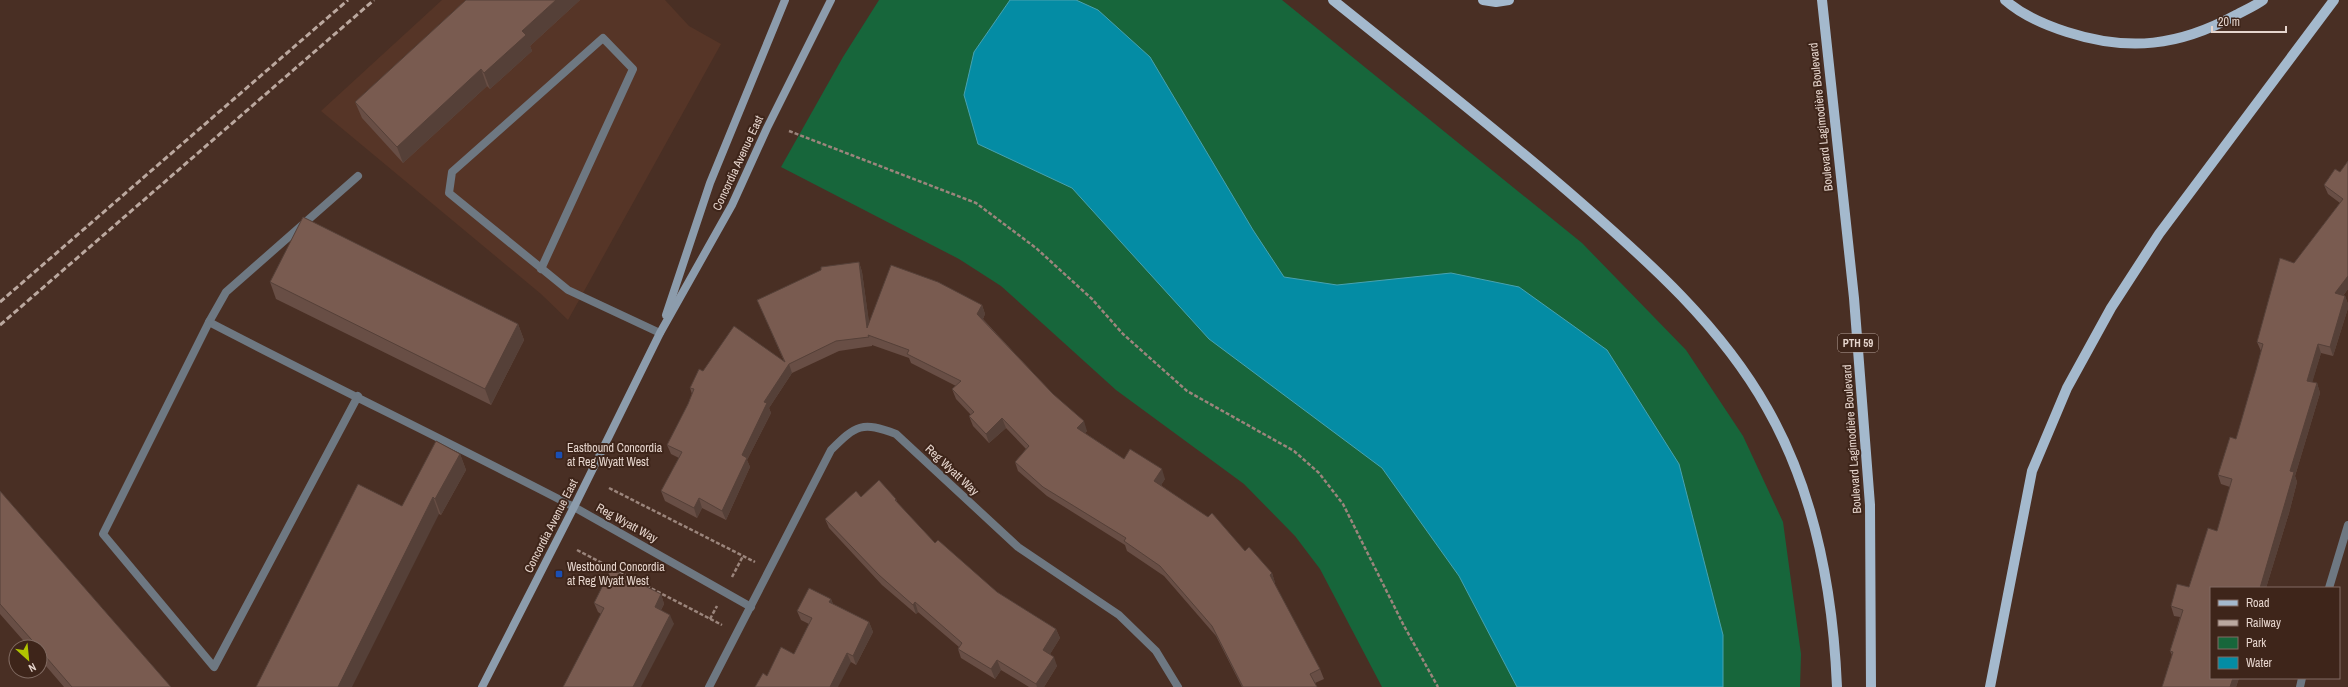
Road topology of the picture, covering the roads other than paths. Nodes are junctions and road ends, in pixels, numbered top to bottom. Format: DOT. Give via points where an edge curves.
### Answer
graph roads {
  1 [pos="784,0"];
  2 [pos="831,0"];
  3 [pos="1333,0"];
  4 [pos="1483,0"];
  5 [pos="1509,0"];
  6 [pos="1822,0"];
  7 [pos="2005,0"];
  8 [pos="2263,0"];
  9 [pos="2334,0"];
  10 [pos="358,176"];
  11 [pos="542,269"];
  12 [pos="209,322"];
  13 [pos="660,333"];
  14 [pos="358,396"];
  15 [pos="574,507"];
  16 [pos="2348,525"];
  17 [pos="2329,587"];
  18 [pos="751,607"];
  19 [pos="482,687"];
  20 [pos="709,687"];
  21 [pos="1178,687"];
  22 [pos="1838,687"];
  23 [pos="1871,687"];
  24 [pos="1990,687"];
  1 -- 13 [label="street, Concordia Avenue East" via="710,183"];
  2 -- 13 [label="street, Concordia Avenue East" via="732,205"];
  3 -- 22 [label="main road" via="1552,177 1623,239 1687,301 1743,370 1768,409 1809,507 1823,565 1832,620"];
  4 -- 5 [label="main road"];
  6 -- 23 [label="main road, Boulevard Lagimodière Boulevard / PTH 59" via="1854,298 1870,498"];
  7 -- 8 [label="main road" via="2051,27 2095,41 2135,45 2182,39 2220,24"];
  9 -- 24 [label="main road" via="2159,234 2111,308 2067,388 2032,471"];
  10 -- 12 [label="street" via="226,292"];
  11 -- 11 [label="street" via="449,193 452,172 602,38 633,69"];
  11 -- 13 [label="street" via="568,290"];
  12 -- 14 [label="street, Reg Wyatt Way"];
  12 -- 14 [label="street" via="103,534 214,667"];
  13 -- 15 [label="street, Concordia Avenue East"];
  14 -- 15 [label="street, Reg Wyatt Way"];
  15 -- 18 [label="street, Reg Wyatt Way"];
  15 -- 19 [label="street, Concordia Avenue East"];
  16 -- 17 [label="street"];
  18 -- 20 [label="street, Reg Wyatt Way"];
  18 -- 21 [label="street, Reg Wyatt Way" via="831,450 850,431 874,426 896,434 1018,546 1119,615 1156,651"];
}
